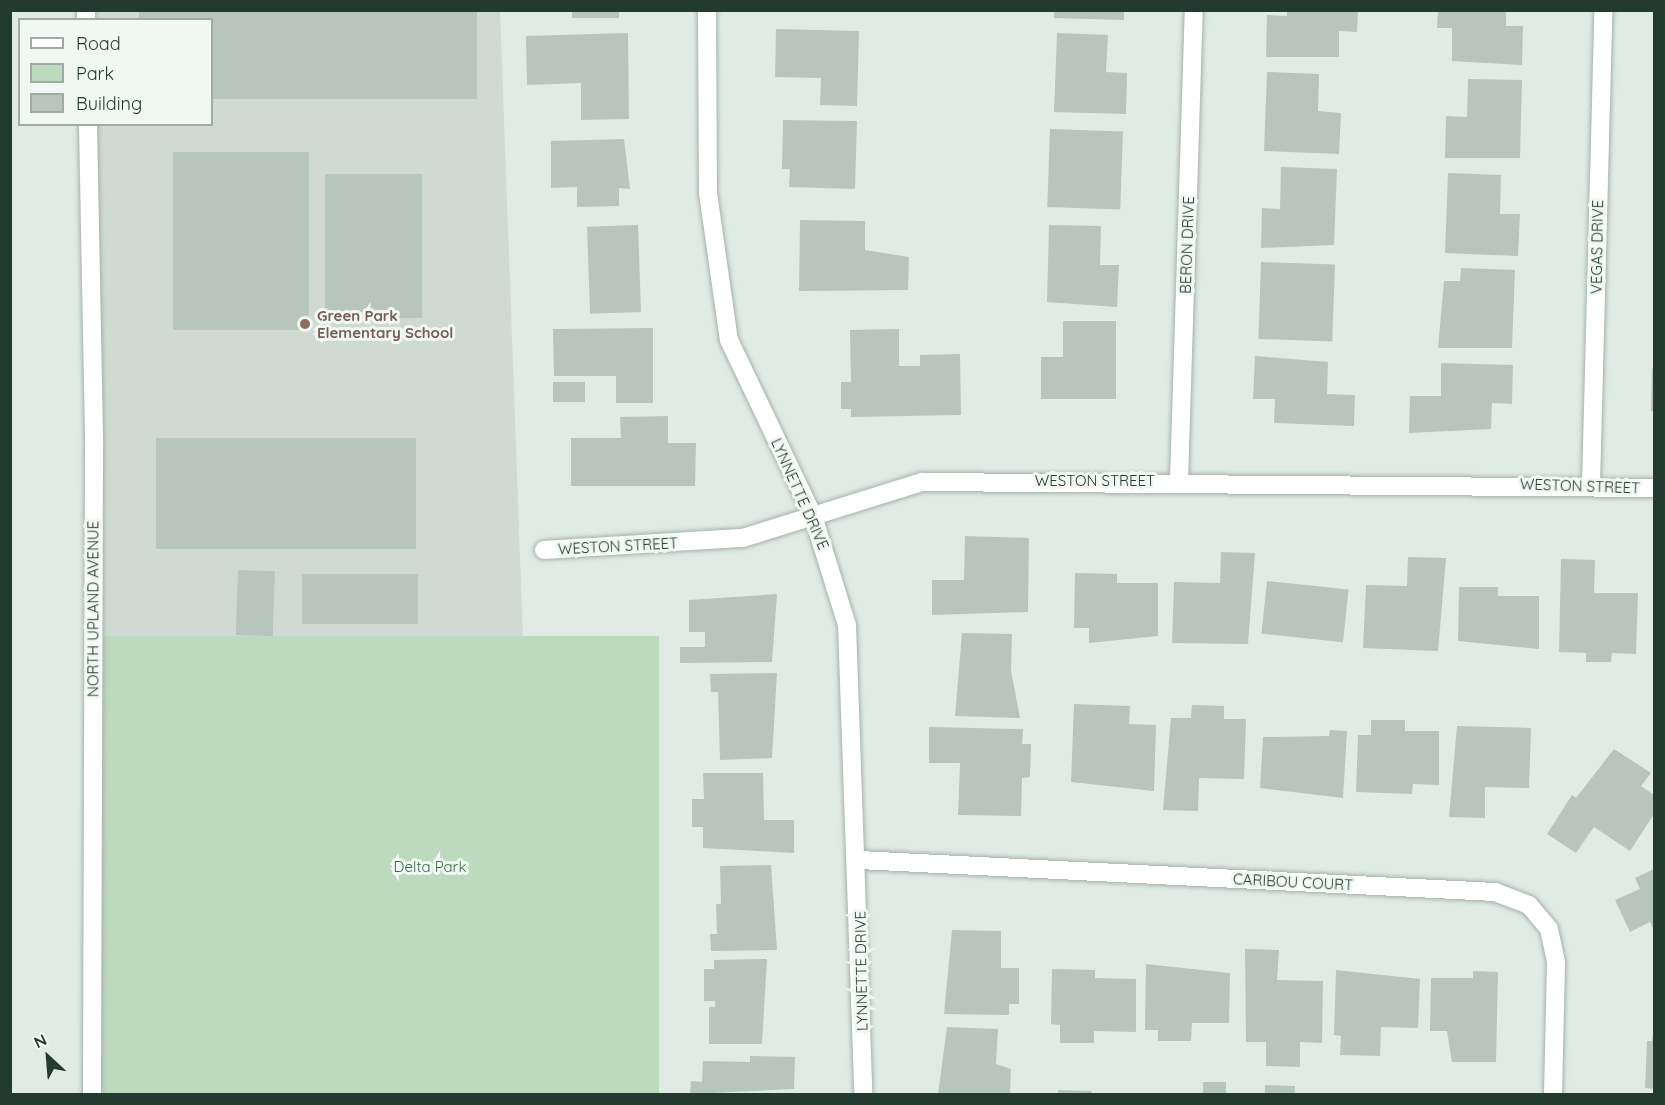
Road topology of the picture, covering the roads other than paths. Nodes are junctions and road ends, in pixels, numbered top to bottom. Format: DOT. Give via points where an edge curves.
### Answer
graph roads {
  1 [pos="707,10"];
  2 [pos="1194,10"];
  3 [pos="1603,10"];
  4 [pos="88,126"];
  5 [pos="1179,480"];
  6 [pos="1591,484"];
  7 [pos="1654,488"];
  8 [pos="813,516"];
  9 [pos="544,550"];
  10 [pos="859,860"];
  11 [pos="92,1095"];
  12 [pos="863,1095"];
  13 [pos="1553,1095"];
  1 -- 8 [label="street, LYNNETTE DRIVE" via="708,193 729,340"];
  2 -- 5 [label="street, BERON DRIVE"];
  3 -- 6 [label="street, VEGAS DRIVE"];
  4 -- 11 [label="street, NORTH UPLAND AVENUE" via="94,449"];
  5 -- 6 [label="street, WESTON STREET"];
  5 -- 8 [label="street, WESTON STREET" via="922,482"];
  6 -- 7 [label="street, WESTON STREET"];
  8 -- 9 [label="street, WESTON STREET" via="743,538"];
  8 -- 10 [label="street, LYNNETTE DRIVE" via="847,625"];
  10 -- 12 [label="street, LYNNETTE DRIVE"];
  10 -- 13 [label="street, CARIBOU COURT" via="1496,892 1529,905 1549,929 1556,963"];
}
